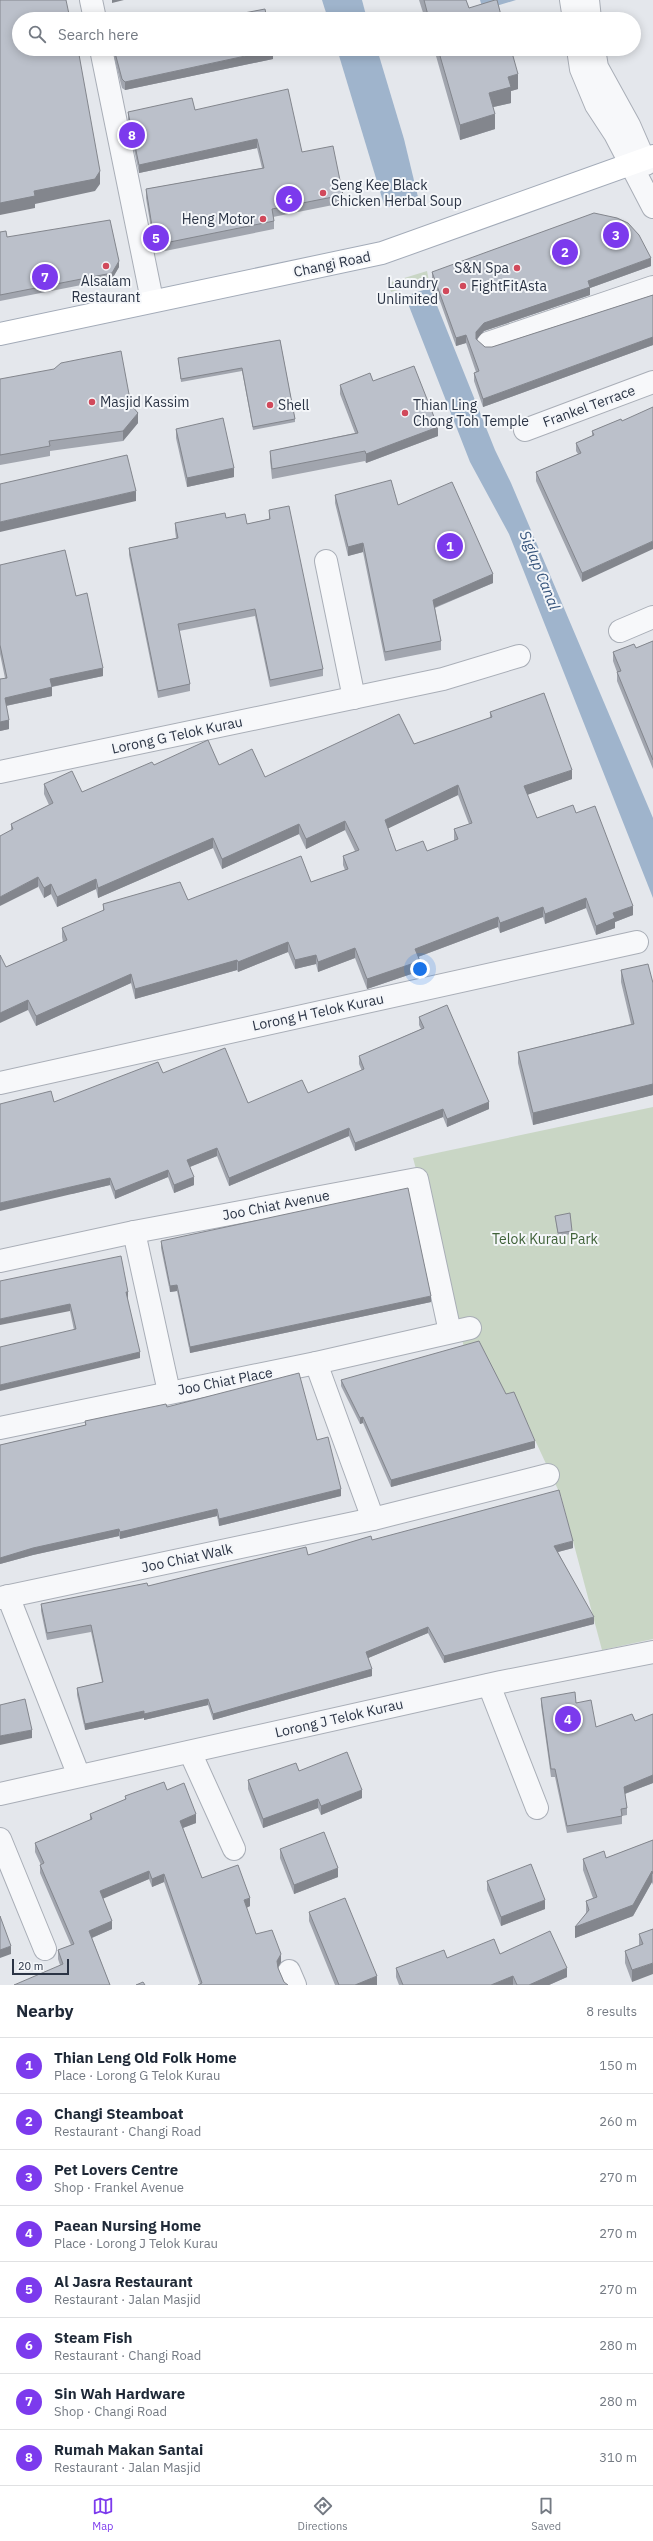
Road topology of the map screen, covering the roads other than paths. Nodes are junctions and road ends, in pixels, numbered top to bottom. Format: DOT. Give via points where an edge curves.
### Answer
graph roads {
  1 [pos="91,0"];
  2 [pos="571,0"];
  3 [pos="588,0"];
  4 [pos="94,12"];
  5 [pos="573,12"];
  6 [pos="589,12"];
  7 [pos="102,56"];
  8 [pos="579,56"];
  9 [pos="595,56"];
  10 [pos="645,164"];
  11 [pos="653,207"];
  12 [pos="653,287"];
  13 [pos="152,300"];
  14 [pos="0,334"];
  15 [pos="488,343"];
  16 [pos="653,382"];
  17 [pos="525,430"];
  18 [pos="326,561"];
  19 [pos="653,617"];
  20 [pos="620,631"];
  21 [pos="519,656"];
  22 [pos="354,698"];
  23 [pos="0,772"];
  24 [pos="637,942"];
  25 [pos="0,1083"];
  26 [pos="417,1178"];
  27 [pos="134,1232"];
  28 [pos="0,1261"];
  29 [pos="316,1363"];
  30 [pos="169,1392"];
  31 [pos="0,1428"];
  32 [pos="548,1475"];
  33 [pos="373,1519"];
  34 [pos="4,1597"];
  35 [pos="653,1652"];
  36 [pos="489,1685"];
  37 [pos="190,1752"];
  38 [pos="79,1776"];
  39 [pos="0,1794"];
  40 [pos="537,1808"];
  41 [pos="0,1840"];
  42 [pos="234,1849"];
  43 [pos="45,1949"];
  1 -- 4 [label="street"];
  2 -- 5 [label="street"];
  3 -- 6 [label="street"];
  7 -- 13 [label="street"];
  8 -- 10 [label="street" via="581,68 596,105"];
  9 -- 10 [label="street" via="597,67 629,125"];
  10 -- 11 [label="street"];
  10 -- 13 [label="main road, Changi Road" via="382,253"];
  12 -- 15 [label="street"];
  13 -- 14 [label="main road, Changi Road"];
  16 -- 17 [label="street, Frankel Terrace"];
  18 -- 22 [label="street"];
  19 -- 20 [label="street"];
  21 -- 22 [label="street, Lorong G Telok Kurau" via="443,679"];
  22 -- 23 [label="street, Lorong G Telok Kurau"];
  24 -- 25 [label="street, Lorong H Telok Kurau"];
  26 -- 27 [label="street, Joo Chiat Avenue"];
  26 -- 29 [label="street, Joo Chiat Place" via="459,1330"];
  27 -- 28 [label="street, Joo Chiat Avenue"];
  27 -- 30 [label="street"];
  29 -- 30 [label="street, Joo Chiat Place"];
  29 -- 33 [label="street"];
  30 -- 31 [label="street, Joo Chiat Place"];
  32 -- 33 [label="street, Joo Chiat Walk"];
  33 -- 34 [label="street, Joo Chiat Walk"];
  34 -- 38 [label="street"];
  35 -- 36 [label="street, Lorong J Telok Kurau"];
  36 -- 37 [label="street, Lorong J Telok Kurau"];
  36 -- 40 [label="street"];
  37 -- 38 [label="street, Lorong J Telok Kurau"];
  37 -- 42 [label="street"];
  38 -- 39 [label="street, Lorong J Telok Kurau"];
  41 -- 43 [label="street"];
}
